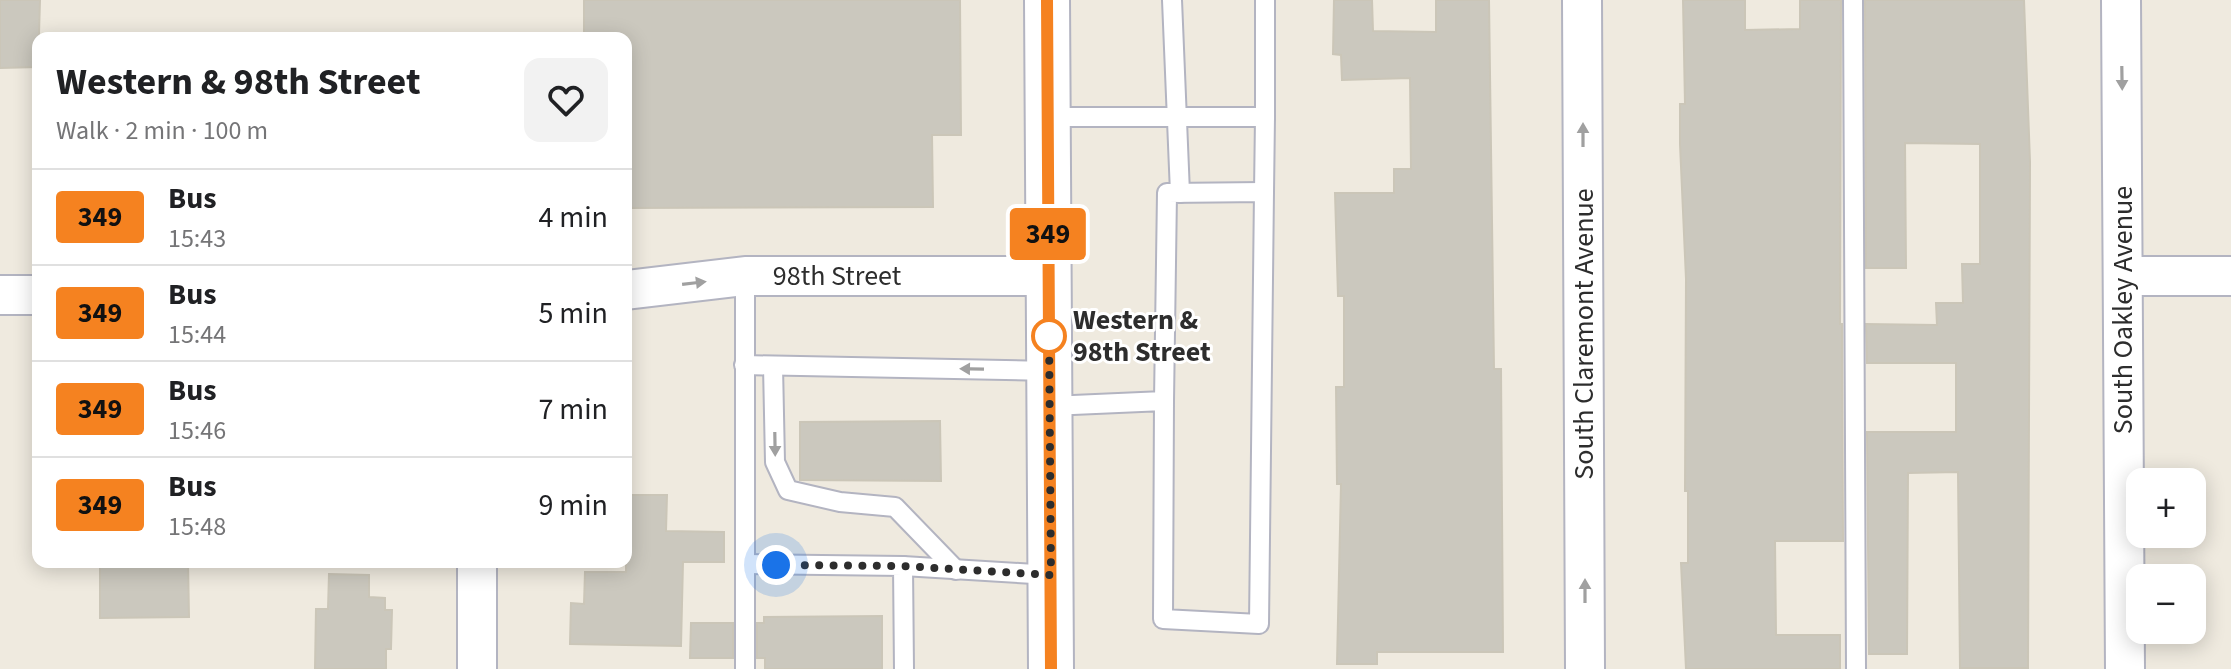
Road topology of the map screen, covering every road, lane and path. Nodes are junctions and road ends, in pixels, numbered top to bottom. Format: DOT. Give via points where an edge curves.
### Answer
graph roads {
  1 [pos="1047,0"];
  2 [pos="1172,0"];
  3 [pos="1265,0"];
  4 [pos="1582,0"];
  5 [pos="1853,0"];
  6 [pos="2121,0"];
  7 [pos="1048,117"];
  8 [pos="1177,117"];
  9 [pos="1265,117"];
  10 [pos="1264,192"];
  11 [pos="1180,193"];
  12 [pos="745,276"];
  13 [pos="1049,276"];
  14 [pos="2124,276"];
  15 [pos="2231,276"];
  16 [pos="632,289"];
  17 [pos="0,295"];
  18 [pos="32,295"];
  19 [pos="744,365"];
  20 [pos="773,366"];
  21 [pos="1050,388"];
  22 [pos="1164,401"];
  23 [pos="745,564"];
  24 [pos="903,566"];
  25 [pos="477,568"];
  26 [pos="956,570"];
  27 [pos="1051,575"];
  28 [pos="477,669"];
  29 [pos="745,669"];
  30 [pos="904,669"];
  31 [pos="1051,669"];
  32 [pos="1585,669"];
  33 [pos="1856,669"];
  34 [pos="2125,669"];
  1 -- 7 [label="main road"];
  2 -- 8 [label="lane"];
  3 -- 9 [label="lane"];
  32 -- 4 [label="street, South Claremont Avenue, one-way"];
  5 -- 33 [label="lane"];
  6 -- 14 [label="street, South Oakley Avenue, one-way"];
  7 -- 8 [label="lane"];
  7 -- 13 [label="main road"];
  8 -- 9 [label="lane"];
  8 -- 11 [label="lane"];
  9 -- 10 [label="lane"];
  10 -- 11 [label="lane"];
  10 -- 22 [label="lane" via="1259,624 1163,619"];
  11 -- 22 [label="lane" via="1167,193"];
  12 -- 13 [label="street, 98th Street"];
  16 -- 12 [label="street, 98th Street, one-way"];
  12 -- 19 [label="lane"];
  13 -- 21 [label="main road"];
  14 -- 15 [label="street"];
  14 -- 34 [label="street, South Oakley Avenue"];
  17 -- 18 [label="street"];
  19 -- 20 [label="lane"];
  19 -- 23 [label="lane"];
  21 -- 20 [label="lane, one-way"];
  20 -- 26 [label="lane, one-way" via="775,462 788,490 895,507"];
  21 -- 22 [label="lane"];
  21 -- 27 [label="main road"];
  23 -- 24 [label="lane"];
  23 -- 29 [label="lane"];
  24 -- 26 [label="lane"];
  24 -- 30 [label="lane"];
  25 -- 28 [label="street"];
  26 -- 27 [label="lane"];
  27 -- 31 [label="main road"];
}
